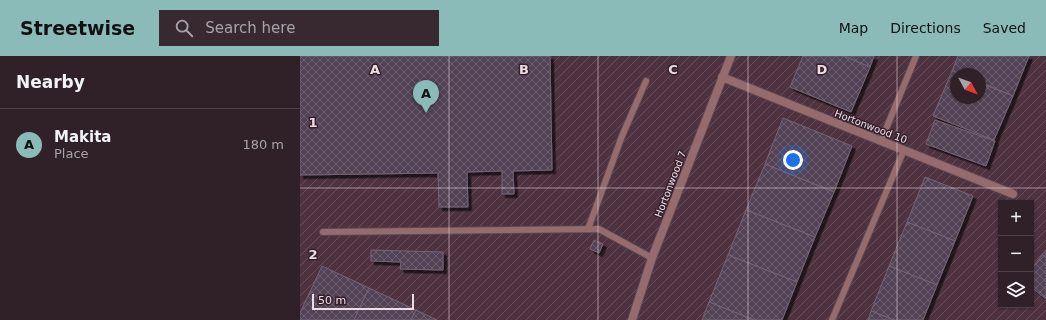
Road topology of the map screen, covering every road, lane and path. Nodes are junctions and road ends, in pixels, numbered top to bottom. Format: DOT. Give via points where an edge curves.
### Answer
graph roads {
  1 [pos="731,56"];
  2 [pos="916,56"];
  3 [pos="722,78"];
  4 [pos="646,81"];
  5 [pos="882,141"];
  6 [pos="904,150"];
  7 [pos="1013,194"];
  8 [pos="588,229"];
  9 [pos="323,232"];
  10 [pos="652,258"];
  11 [pos="632,320"];
  12 [pos="832,320"];
  1 -- 3 [label="street, Hortonwood 7"];
  2 -- 5 [label="lane"];
  3 -- 5 [label="street, Hortonwood 10"];
  3 -- 10 [label="street, Hortonwood 7"];
  4 -- 8 [label="lane" via="622,136"];
  5 -- 6 [label="street, Hortonwood 10"];
  6 -- 7 [label="street, Hortonwood 10"];
  6 -- 12 [label="lane"];
  8 -- 9 [label="lane"];
  8 -- 10 [label="lane" via="599,229"];
  10 -- 11 [label="street, Hortonwood 7"];
}
